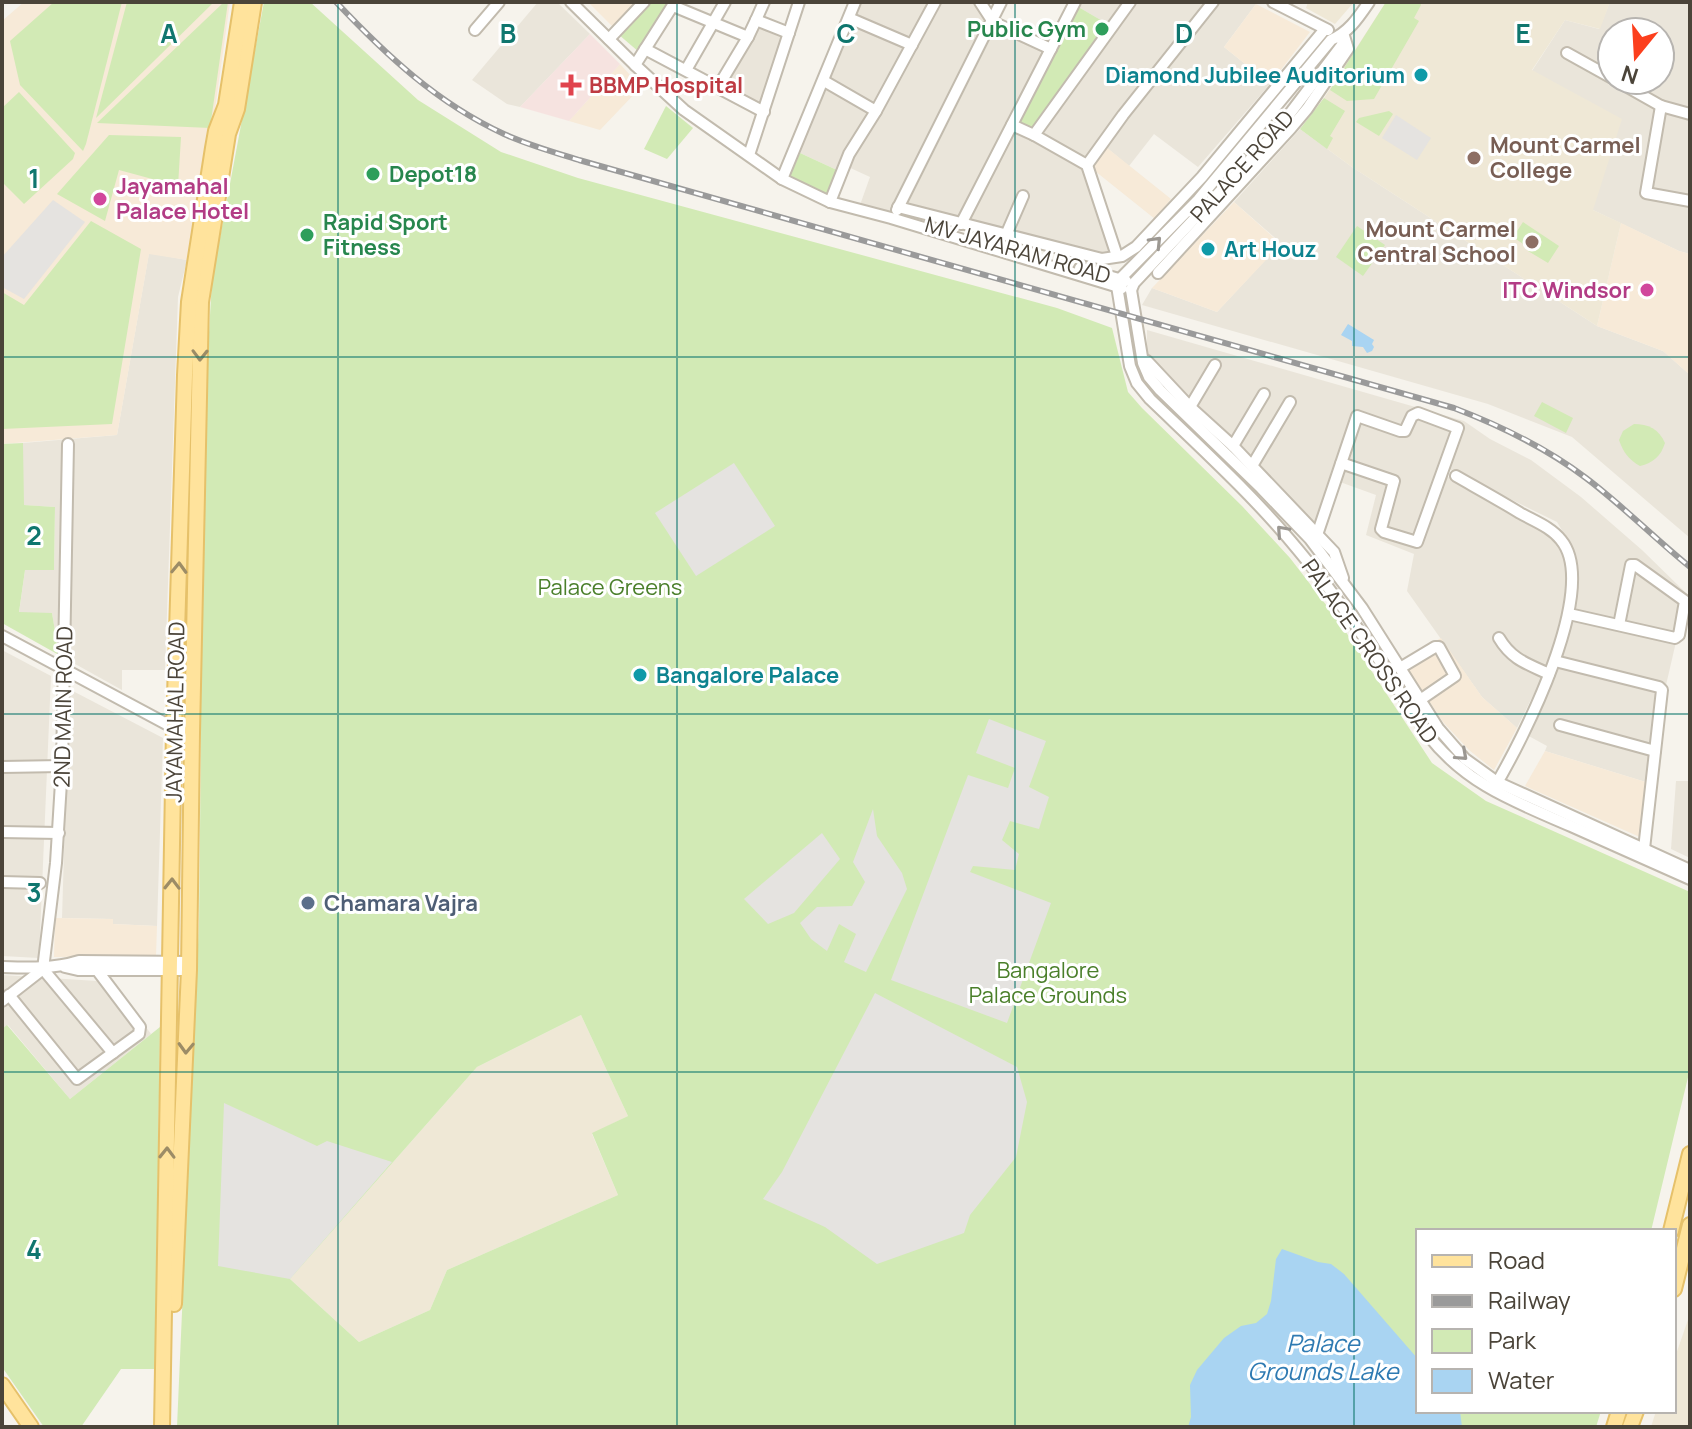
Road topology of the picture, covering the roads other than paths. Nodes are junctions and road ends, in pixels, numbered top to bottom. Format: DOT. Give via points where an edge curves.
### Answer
graph roads {
  1 [pos="233,2"];
  2 [pos="242,2"];
  3 [pos="254,2"];
  4 [pos="499,2"];
  5 [pos="571,2"];
  6 [pos="644,2"];
  7 [pos="725,2"];
  8 [pos="764,2"];
  9 [pos="855,2"];
  10 [pos="935,2"];
  11 [pos="980,2"];
  12 [pos="1001,2"];
  13 [pos="1075,2"];
  14 [pos="1130,2"];
  15 [pos="1213,2"];
  16 [pos="1273,2"];
  17 [pos="1369,2"];
  18 [pos="674,4"];
  19 [pos="795,4"];
  20 [pos="849,18"];
  21 [pos="756,20"];
  22 [pos="713,21"];
  23 [pos="993,22"];
  24 [pos="1325,29"];
  25 [pos="475,30"];
  26 [pos="789,33"];
  27 [pos="1343,35"];
  28 [pos="748,37"];
  29 [pos="609,39"];
  30 [pos="912,45"];
  31 [pos="645,49"];
  32 [pos="1051,49"];
  33 [pos="1567,53"];
  34 [pos="635,65"];
  35 [pos="1596,69"];
  36 [pos="686,70"];
  37 [pos="824,81"];
  38 [pos="718,87"];
  39 [pos="1644,96"];
  40 [pos="1661,106"];
  41 [pos="876,111"];
  42 [pos="764,112"];
  43 [pos="1690,114"];
  44 [pos="1012,125"];
  45 [pos="216,131"];
  46 [pos="1034,135"];
  47 [pos="749,155"];
  48 [pos="1087,165"];
  49 [pos="782,179"];
  50 [pos="1023,196"];
  51 [pos="1690,201"];
  52 [pos="830,202"];
  53 [pos="898,207"];
  54 [pos="896,220"];
  55 [pos="961,224"];
  56 [pos="1006,235"];
  57 [pos="1117,256"];
  58 [pos="1158,273"];
  59 [pos="1118,283"];
  60 [pos="1133,287"];
  61 [pos="1126,337"];
  62 [pos="1140,340"];
  63 [pos="1147,361"];
  64 [pos="1215,365"];
  65 [pos="1264,394"];
  66 [pos="1290,402"];
  67 [pos="1190,407"];
  68 [pos="68,444"];
  69 [pos="1233,446"];
  70 [pos="1341,463"];
  71 [pos="1252,466"];
  72 [pos="1456,476"];
  73 [pos="1317,535"];
  74 [pos="1346,588"];
  75 [pos="1362,608"];
  76 [pos="1569,614"];
  77 [pos="1350,616"];
  78 [pos="1619,625"];
  79 [pos="2,636"];
  80 [pos="1499,638"];
  81 [pos="1555,661"];
  82 [pos="1400,668"];
  83 [pos="64,670"];
  84 [pos="1549,674"];
  85 [pos="1420,700"];
  86 [pos="1560,725"];
  87 [pos="174,728"];
  88 [pos="192,733"];
  89 [pos="1655,751"];
  90 [pos="62,766"];
  91 [pos="2,767"];
  92 [pos="1495,787"];
  93 [pos="2,832"];
  94 [pos="59,833"];
  95 [pos="1644,849"];
  96 [pos="1690,870"];
  97 [pos="1690,879"];
  98 [pos="2,882"];
  99 [pos="40,883"];
  100 [pos="170,965"];
  101 [pos="63,966"];
  102 [pos="189,966"];
  103 [pos="2,967"];
  104 [pos="43,969"];
  105 [pos="97,970"];
  106 [pos="6,998"];
  107 [pos="113,1053"];
  108 [pos="1690,1154"];
  109 [pos="1690,1225"];
  110 [pos="1671,1229"];
  111 [pos="1690,1271"];
  112 [pos="1676,1283"];
  113 [pos="1676,1286"];
  114 [pos="2,1385"];
  115 [pos="2,1402"];
  116 [pos="19,1427"];
  117 [pos="31,1427"];
  118 [pos="162,1427"];
  119 [pos="169,1427"];
  1 -- 45 [label="main road"];
  2 -- 45 [label="main road, JAYAMAHAL ROAD" via="226,105"];
  3 -- 88 [label="main road, JAYAMAHAL ROAD, one-way" via="201,302"];
  4 -- 25 [label="street"];
  5 -- 29 [label="street, MV JAYARAM ROAD"];
  6 -- 29 [label="street"];
  7 -- 22 [label="street"];
  8 -- 21 [label="street"];
  9 -- 20 [label="street"];
  10 -- 30 [label="street"];
  11 -- 23 [label="street"];
  12 -- 23 [label="street"];
  13 -- 32 [label="street"];
  14 -- 46 [label="street"];
  15 -- 48 [label="street"];
  16 -- 24 [label="street"];
  17 -- 27 [label="street, PALACE ROAD"];
  18 -- 22 [label="street"];
  18 -- 31 [label="street"];
  19 -- 26 [label="street"];
  20 -- 30 [label="street"];
  20 -- 37 [label="street"];
  21 -- 26 [label="street"];
  21 -- 28 [label="street"];
  22 -- 28 [label="street"];
  22 -- 36 [label="street"];
  23 -- 32 [label="street"];
  23 -- 53 [label="street"];
  24 -- 27 [label="street"];
  24 -- 57 [label="street" via="1202,177 1136,247"];
  26 -- 42 [label="street"];
  27 -- 58 [label="street" via="1348,49 1307,109"];
  59 -- 27 [label="street, PALACE ROAD, one-way" via="1198,200 1331,40"];
  27 -- 60 [label="street, PALACE ROAD" via="1342,45 1276,132"];
  28 -- 38 [label="street"];
  29 -- 34 [label="street, MV JAYARAM ROAD"];
  30 -- 41 [label="street"];
  31 -- 34 [label="street"];
  31 -- 36 [label="street"];
  32 -- 44 [label="street"];
  33 -- 35 [label="street"];
  34 -- 47 [label="street, MV JAYARAM ROAD" via="684,110"];
  36 -- 38 [label="street"];
  37 -- 41 [label="street"];
  37 -- 49 [label="street"];
  38 -- 42 [label="street"];
  39 -- 40 [label="street"];
  40 -- 43 [label="street"];
  40 -- 51 [label="street" via="1646,193"];
  41 -- 52 [label="street" via="849,154"];
  42 -- 47 [label="street"];
  44 -- 46 [label="street"];
  44 -- 55 [label="street"];
  87 -- 45 [label="main road, JAYAMAHAL ROAD, one-way" via="189,302"];
  46 -- 48 [label="street"];
  47 -- 49 [label="street, MV JAYARAM ROAD"];
  48 -- 57 [label="street"];
  49 -- 52 [label="street, MV JAYARAM ROAD"];
  50 -- 56 [label="street"];
  52 -- 54 [label="street, MV JAYARAM ROAD"];
  53 -- 54 [label="street"];
  53 -- 55 [label="street"];
  54 -- 59 [label="street, MV JAYARAM ROAD"];
  55 -- 56 [label="street"];
  56 -- 57 [label="street" via="1102,259"];
  59 -- 60 [label="street, MV JAYARAM ROAD"];
  59 -- 61 [label="street, PALACE CROSS ROAD"];
  60 -- 62 [label="street, PALACE CROSS ROAD"];
  61 -- 62 [label="street"];
  77 -- 61 [label="street, PALACE CROSS ROAD, one-way" via="1261,508 1137,383"];
  62 -- 74 [label="street, PALACE CROSS ROAD" via="1149,377 1310,539"];
  63 -- 67 [label="street"];
  64 -- 67 [label="street"];
  65 -- 69 [label="street"];
  66 -- 71 [label="street"];
  67 -- 69 [label="street"];
  68 -- 83 [label="street, 2ND MAIN ROAD"];
  69 -- 71 [label="street"];
  70 -- 70 [label="street" via="1357,416 1405,431 1418,413 1458,428 1417,542 1381,529 1394,481"];
  70 -- 73 [label="street"];
  71 -- 73 [label="street"];
  72 -- 76 [label="street" via="1560,538 1571,567"];
  73 -- 74 [label="street" via="1334,552"];
  74 -- 75 [label="street, PALACE CROSS ROAD"];
  75 -- 77 [label="street"];
  75 -- 82 [label="street, PALACE CROSS ROAD"];
  76 -- 78 [label="street"];
  76 -- 81 [label="street"];
  77 -- 92 [label="street, PALACE CROSS ROAD" via="1441,753"];
  78 -- 78 [label="street" via="1675,638 1685,601 1633,564"];
  79 -- 83 [label="street"];
  80 -- 84 [label="street" via="1519,660"];
  81 -- 84 [label="street"];
  81 -- 89 [label="street" via="1661,689"];
  82 -- 85 [label="street, PALACE CROSS ROAD"];
  82 -- 85 [label="street" via="1439,647 1455,676"];
  83 -- 87 [label="street"];
  83 -- 90 [label="street, 2ND MAIN ROAD"];
  84 -- 92 [label="street"];
  85 -- 92 [label="street, PALACE CROSS ROAD, one-way" via="1451,744"];
  86 -- 89 [label="street"];
  87 -- 88 [label="street"];
  100 -- 87 [label="main road, JAYAMAHAL ROAD, one-way"];
  88 -- 102 [label="main road, JAYAMAHAL ROAD"];
  89 -- 95 [label="street"];
  90 -- 91 [label="street"];
  90 -- 94 [label="street, 2ND MAIN ROAD"];
  92 -- 95 [label="street, PALACE CROSS ROAD"];
  92 -- 97 [label="street, PALACE CROSS ROAD"];
  93 -- 94 [label="street"];
  94 -- 104 [label="street, 2ND MAIN ROAD"];
  95 -- 96 [label="street, PALACE CROSS ROAD"];
  98 -- 99 [label="street"];
  100 -- 101 [label="street" via="79,961"];
  100 -- 102 [label="street"];
  100 -- 105 [label="street"];
  118 -- 100 [label="main road, JAYAMAHAL ROAD, one-way"];
  101 -- 104 [label="street"];
  101 -- 105 [label="street"];
  102 -- 119 [label="main road, JAYAMAHAL ROAD, one-way"];
  103 -- 104 [label="street"];
  104 -- 106 [label="street"];
  104 -- 107 [label="street"];
  105 -- 107 [label="street" via="140,1027 139,1034"];
  106 -- 107 [label="street" via="77,1079"];
  108 -- 110 [label="main road"];
  109 -- 112 [label="main road"];
  111 -- 113 [label="street"];
  114 -- 117 [label="main road"];
  115 -- 116 [label="main road"];
}
